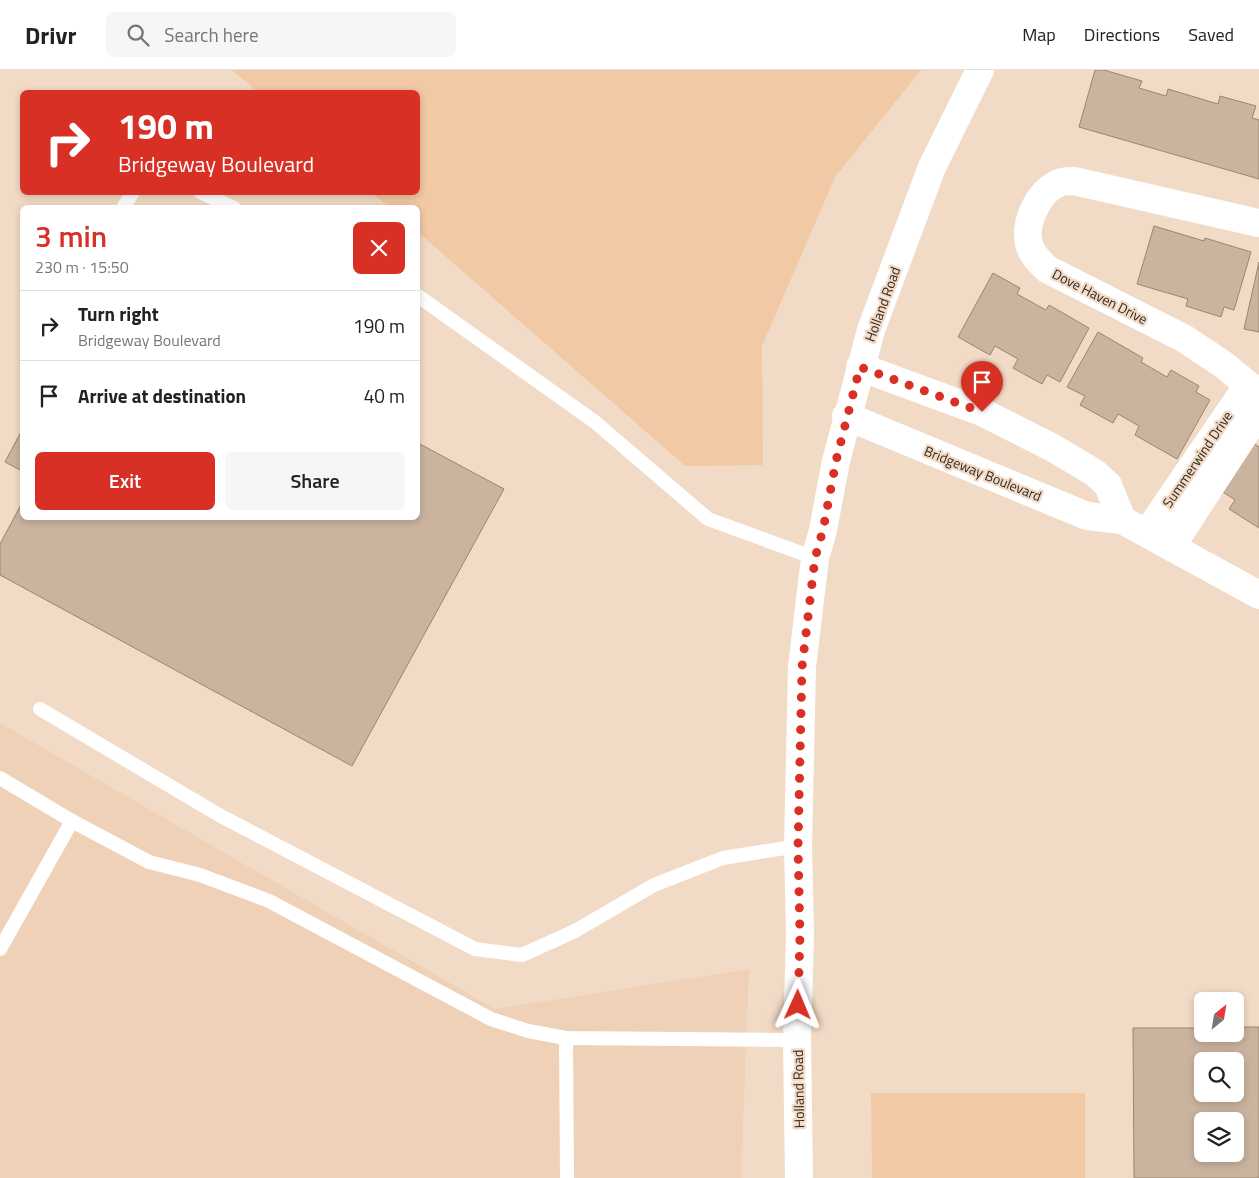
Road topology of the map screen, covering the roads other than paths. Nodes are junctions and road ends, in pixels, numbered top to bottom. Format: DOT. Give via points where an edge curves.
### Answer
graph roads {
  1 [pos="980,70"];
  2 [pos="206,195"];
  3 [pos="228,205"];
  4 [pos="1259,223"];
  5 [pos="420,297"];
  6 [pos="860,367"];
  7 [pos="1253,389"];
  8 [pos="1259,412"];
  9 [pos="846,416"];
  10 [pos="1208,465"];
  11 [pos="1122,520"];
  12 [pos="1147,533"];
  13 [pos="1171,546"];
  14 [pos="815,558"];
  15 [pos="1259,595"];
  16 [pos="40,709"];
  17 [pos="0,778"];
  18 [pos="72,821"];
  19 [pos="798,846"];
  20 [pos="0,948"];
  21 [pos="566,1038"];
  22 [pos="797,1040"];
  23 [pos="567,1178"];
  24 [pos="799,1178"];
  1 -- 6 [label="street, Holland Road" via="932,167"];
  2 -- 3 [label="lane"];
  4 -- 7 [label="street, Dove Haven Drive" via="1068,181 1053,186 1040,200 1031,218 1028,236 1032,254 1047,269 1185,339"];
  5 -- 14 [label="lane" via="595,422 708,519"];
  6 -- 9 [label="street, Holland Road"];
  6 -- 11 [label="street" via="982,412 1053,448 1095,473 1108,485"];
  7 -- 10 [label="street, Summerwind Drive"];
  8 -- 10 [label="street, Summerwind Drive"];
  9 -- 11 [label="street, Bridgeway Boulevard" via="1087,516"];
  9 -- 14 [label="street, Holland Road"];
  10 -- 12 [label="street, Summerwind Drive"];
  10 -- 13 [label="street, Summerwind Drive"];
  11 -- 12 [label="street, Bridgeway Boulevard"];
  12 -- 13 [label="street, Bridgeway Boulevard"];
  13 -- 15 [label="street, Bridgeway Boulevard"];
  14 -- 19 [label="street, Holland Road" via="802,667"];
  16 -- 19 [label="lane" via="219,815 475,949 522,955 575,931 654,885 723,858"];
  17 -- 18 [label="lane"];
  18 -- 20 [label="lane"];
  18 -- 21 [label="lane" via="149,862 200,875 269,901 491,1019 528,1031"];
  19 -- 22 [label="street, Holland Road"];
  21 -- 22 [label="lane"];
  21 -- 23 [label="lane"];
  22 -- 24 [label="street, Holland Road"];
}
